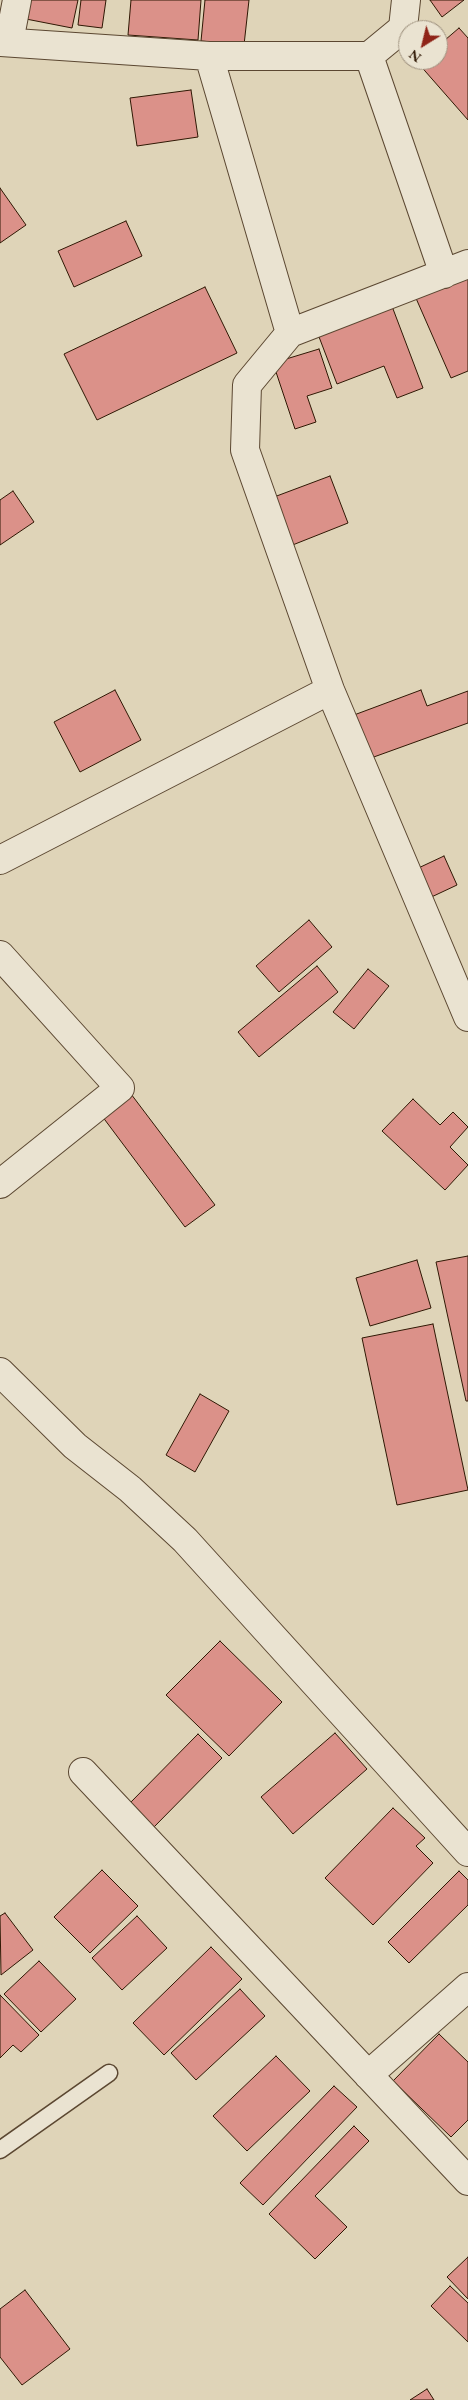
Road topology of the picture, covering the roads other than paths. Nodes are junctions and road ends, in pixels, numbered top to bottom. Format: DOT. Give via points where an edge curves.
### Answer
graph roads {
  1 [pos="17,0"];
  2 [pos="406,0"];
  3 [pos="5,42"];
  4 [pos="209,56"];
  5 [pos="369,56"];
  6 [pos="456,269"];
  7 [pos="290,333"];
  8 [pos="330,690"];
  9 [pos="0,860"];
  10 [pos="0,955"];
  11 [pos="468,1017"];
  12 [pos="0,1184"];
  13 [pos="0,1372"];
  14 [pos="83,1772"];
  15 [pos="468,1852"];
  16 [pos="468,1986"];
  17 [pos="109,2073"];
  18 [pos="368,2075"];
  19 [pos="0,2150"];
  20 [pos="468,2181"];
  1 -- 3 [label="street"];
  2 -- 5 [label="street" via="403,28"];
  3 -- 4 [label="street"];
  4 -- 5 [label="street"];
  4 -- 7 [label="street"];
  5 -- 6 [label="street"];
  6 -- 7 [label="street"];
  7 -- 8 [label="street" via="247,385 245,450"];
  8 -- 9 [label="street"];
  8 -- 11 [label="street"];
  10 -- 12 [label="street" via="120,1088"];
  13 -- 15 [label="street" via="75,1446 130,1489 185,1540"];
  14 -- 18 [label="street"];
  16 -- 18 [label="street"];
  17 -- 19 [label="lane"];
  18 -- 20 [label="street"];
}
